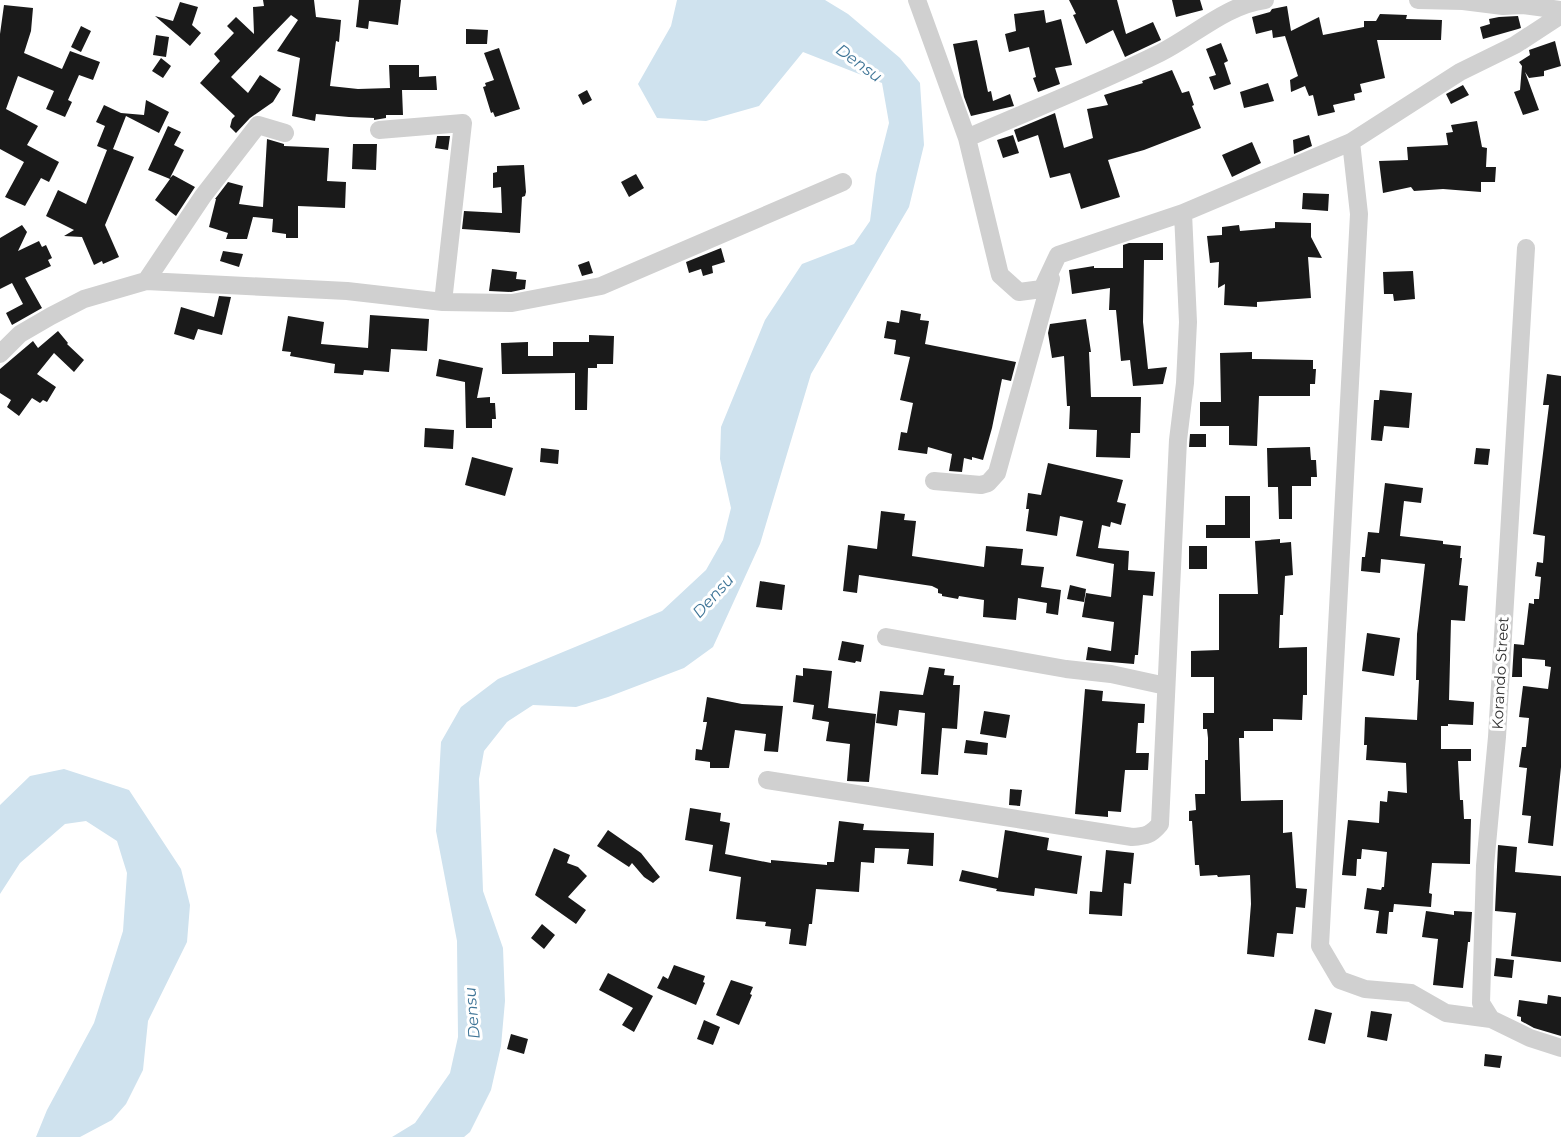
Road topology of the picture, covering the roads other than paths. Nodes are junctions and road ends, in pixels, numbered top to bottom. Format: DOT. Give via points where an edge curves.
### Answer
graph roads {
  1 [pos="917,0"];
  2 [pos="1265,0"];
  3 [pos="1418,0"];
  4 [pos="1561,10"];
  5 [pos="1561,15"];
  6 [pos="379,130"];
  7 [pos="285,133"];
  8 [pos="967,138"];
  9 [pos="1351,142"];
  10 [pos="843,182"];
  11 [pos="1183,213"];
  12 [pos="1526,248"];
  13 [pos="1058,255"];
  14 [pos="146,280"];
  15 [pos="443,302"];
  16 [pos="0,354"];
  17 [pos="934,482"];
  18 [pos="886,637"];
  19 [pos="1166,686"];
  20 [pos="767,780"];
  21 [pos="1491,1019"];
  22 [pos="1561,1048"];
  1 -- 8 [label="street"];
  2 -- 8 [label="street" via="1211,22 1158,54"];
  3 -- 4 [label="street"];
  5 -- 9 [label="street" via="1515,45 1460,72"];
  6 -- 15 [label="street" via="463,123"];
  7 -- 14 [label="street" via="258,126 203,196"];
  8 -- 13 [label="street" via="1000,274 1019,292 1042,289"];
  9 -- 11 [label="street"];
  9 -- 21 [label="street" via="1359,214 1320,946 1340,980 1365,989 1411,993 1446,1013"];
  10 -- 15 [label="street" via="601,286 512,303"];
  11 -- 13 [label="street"];
  11 -- 19 [label="street" via="1188,322"];
  12 -- 21 [label="street, Korando Street" via="1497,737 1485,866 1481,1003"];
  13 -- 17 [label="street" via="997,473 988,483"];
  14 -- 15 [label="street" via="347,291"];
  14 -- 16 [label="street" via="84,299 20,334"];
  18 -- 19 [label="street"];
  19 -- 20 [label="street" via="1160,824 1149,836 1132,837"];
  21 -- 22 [label="street"];
}
